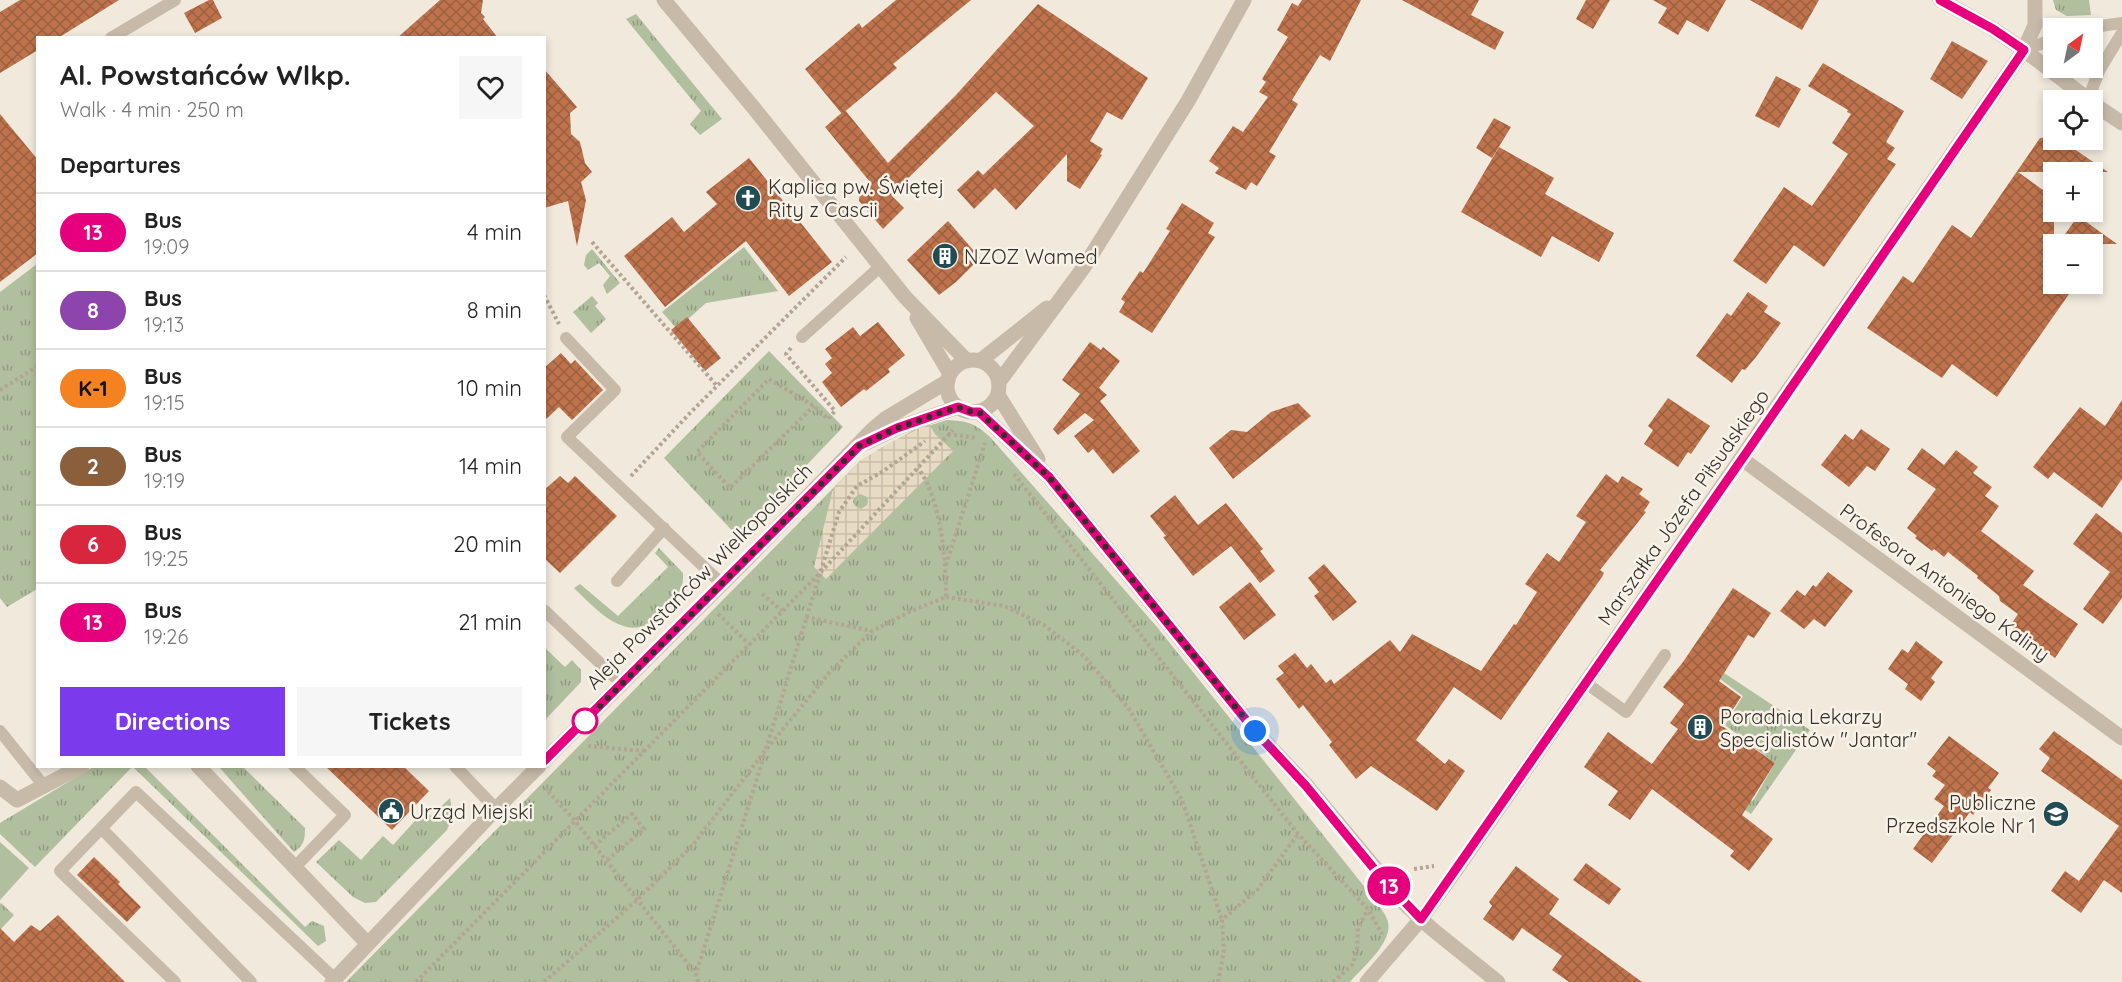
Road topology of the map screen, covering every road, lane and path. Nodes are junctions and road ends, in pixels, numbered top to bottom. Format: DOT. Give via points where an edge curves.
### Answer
graph roads {
  1 [pos="175,0"];
  2 [pos="664,0"];
  3 [pos="1245,0"];
  4 [pos="1943,0"];
  5 [pos="2036,0"];
  6 [pos="2122,23"];
  7 [pos="2103,26"];
  8 [pos="2122,33"];
  9 [pos="114,36"];
  10 [pos="2043,43"];
  11 [pos="2024,50"];
  12 [pos="2076,90"];
  13 [pos="2093,90"];
  14 [pos="2103,110"];
  15 [pos="2122,123"];
  16 [pos="592,242"];
  17 [pos="846,257"];
  18 [pos="881,266"];
  19 [pos="1063,295"];
  20 [pos="905,297"];
  21 [pos="546,299"];
  22 [pos="802,337"];
  23 [pos="566,338"];
  24 [pos="974,361"];
  25 [pos="36,367"];
  26 [pos="949,378"];
  27 [pos="717,386"];
  28 [pos="999,389"];
  29 [pos="0,390"];
  30 [pos="814,406"];
  31 [pos="958,407"];
  32 [pos="979,412"];
  33 [pos="942,434"];
  34 [pos="950,435"];
  35 [pos="986,439"];
  36 [pos="927,440"];
  37 [pos="991,444"];
  38 [pos="859,446"];
  39 [pos="1742,459"];
  40 [pos="918,468"];
  41 [pos="1012,472"];
  42 [pos="1049,477"];
  43 [pos="621,487"];
  44 [pos="664,528"];
  45 [pos="946,565"];
  46 [pos="820,573"];
  47 [pos="617,581"];
  48 [pos="722,584"];
  49 [pos="762,594"];
  50 [pos="946,597"];
  51 [pos="705,602"];
  52 [pos="546,612"];
  53 [pos="782,612"];
  54 [pos="806,617"];
  55 [pos="872,631"];
  56 [pos="750,645"];
  57 [pos="1665,655"];
  58 [pos="1586,683"];
  59 [pos="622,684"];
  60 [pos="0,731"];
  61 [pos="2122,738"];
  62 [pos="594,739"];
  63 [pos="588,746"];
  64 [pos="645,751"];
  65 [pos="765,751"];
  66 [pos="581,753"];
  67 [pos="546,759"];
  68 [pos="78,768"];
  69 [pos="200,768"];
  70 [pos="296,768"];
  71 [pos="457,768"];
  72 [pos="537,768"];
  73 [pos="553,781"];
  74 [pos="44,786"];
  75 [pos="0,787"];
  76 [pos="496,809"];
  77 [pos="575,821"];
  78 [pos="101,828"];
  79 [pos="1298,834"];
  80 [pos="594,846"];
  81 [pos="606,861"];
  82 [pos="295,867"];
  83 [pos="637,900"];
  84 [pos="1368,909"];
  85 [pos="1421,919"];
  86 [pos="1222,920"];
  87 [pos="368,944"];
  88 [pos="1388,958"];
  89 [pos="696,974"];
  90 [pos="333,981"];
  91 [pos="175,982"];
  92 [pos="251,982"];
  93 [pos="416,982"];
  94 [pos="544,982"];
  95 [pos="698,982"];
  96 [pos="1218,982"];
  97 [pos="1334,982"];
  98 [pos="1367,982"];
  99 [pos="1498,982"];
  1 -- 9 [label="lane"];
  2 -- 18 [label="street"];
  3 -- 19 [label="street" via="1188,101"];
  4 -- 11 [label="street"];
  5 -- 11 [label="street, Marszałka Józefa Piłsudskiego" via="2036,25"];
  6 -- 7 [label="lane"];
  8 -- 13 [label="lane" via="2100,69"];
  10 -- 11 [label="lane"];
  11 -- 12 [label="street"];
  11 -- 39 [label="street, Marszałka Józefa Piłsudskiego"];
  14 -- 15 [label="street"];
  16 -- 27 [label="path"];
  17 -- 27 [label="path"];
  18 -- 20 [label="street"];
  18 -- 22 [label="lane"];
  19 -- 24 [label="street"];
  19 -- 28 [label="street"];
  20 -- 24 [label="street"];
  20 -- 26 [label="street"];
  21 -- 23 [label="path"];
  22 -- 30 [label="path" via="786,354 835,411 828,419"];
  23 -- 43 [label="lane" via="615,390 567,437"];
  24 -- 26 [label="street" via="960,363"];
  24 -- 28 [label="street" via="993,369"];
  25 -- 29 [label="path"];
  26 -- 31 [label="street" via="949,396"];
  26 -- 38 [label="street, Aleja Powstańców Wielkopolskich" via="885,419"];
  27 -- 43 [label="path"];
  28 -- 32 [label="street" via="991,405"];
  28 -- 42 [label="street"];
  30 -- 30 [label="path" via="769,379 697,452 730,488"];
  31 -- 32 [label="street"];
  31 -- 38 [label="street, Aleja Powstańców Wielkopolskich"];
  32 -- 42 [label="street"];
  33 -- 34 [label="path"];
  34 -- 35 [label="path"];
  34 -- 40 [label="path"];
  35 -- 37 [label="path"];
  35 -- 45 [label="path"];
  36 -- 46 [label="path" via="857,486 839,512"];
  38 -- 48 [label="street, Aleja Powstańców Wielkopolskich"];
  39 -- 58 [label="street, Marszałka Józefa Piłsudskiego"];
  39 -- 61 [label="street, Profesora Antoniego Kaliny"];
  40 -- 45 [label="path" via="934,501"];
  40 -- 46 [label="path"];
  41 -- 79 [label="path"];
  42 -- 85 [label="street" via="1255,731"];
  43 -- 44 [label="lane"];
  44 -- 47 [label="lane"];
  44 -- 48 [label="lane"];
  45 -- 50 [label="path"];
  46 -- 53 [label="path"];
  46 -- 54 [label="path"];
  48 -- 51 [label="street, Aleja Powstańców Wielkopolskich"];
  49 -- 53 [label="path"];
  50 -- 55 [label="path"];
  50 -- 86 [label="path" via="1004,606 1044,625 1092,665 1129,709 1182,800"];
  51 -- 56 [label="path"];
  51 -- 59 [label="street, Aleja Powstańców Wielkopolskich"];
  52 -- 59 [label="lane"];
  53 -- 56 [label="path"];
  54 -- 55 [label="path"];
  54 -- 65 [label="path"];
  55 -- 65 [label="path" via="829,673"];
  56 -- 64 [label="path"];
  57 -- 58 [label="lane" via="1626,712"];
  58 -- 85 [label="street, Marszałka Józefa Piłsudskiego"];
  59 -- 67 [label="street, Aleja Powstańców Wielkopolskich"];
  60 -- 74 [label="lane"];
  62 -- 63 [label="path"];
  63 -- 64 [label="path"];
  63 -- 66 [label="path"];
  64 -- 77 [label="path"];
  65 -- 83 [label="path" via="692,846"];
  65 -- 89 [label="path"];
  68 -- 74 [label="street"];
  69 -- 82 [label="street"];
  70 -- 82 [label="lane" via="345,815"];
  71 -- 76 [label="lane"];
  72 -- 76 [label="street"];
  73 -- 77 [label="path" via="546,789"];
  74 -- 75 [label="street" via="17,800"];
  76 -- 87 [label="street"];
  77 -- 80 [label="path"];
  77 -- 93 [label="path"];
  78 -- 90 [label="lane" via="136,792"];
  78 -- 91 [label="lane" via="60,871"];
  78 -- 92 [label="lane"];
  79 -- 84 [label="path"];
  79 -- 86 [label="path" via="1258,889"];
  80 -- 81 [label="path"];
  80 -- 81 [label="path" via="632,814 644,828"];
  81 -- 83 [label="path"];
  82 -- 87 [label="street"];
  83 -- 89 [label="path"];
  83 -- 94 [label="path"];
  84 -- 88 [label="path" via="1382,933 1376,945"];
  84 -- 97 [label="path" via="1358,928 1353,964"];
  85 -- 88 [label="street, Marszałka Józefa Piłsudskiego"];
  85 -- 99 [label="street"];
  86 -- 96 [label="path" via="1224,951"];
  87 -- 90 [label="street"];
  88 -- 98 [label="street, Marszałka Józefa Piłsudskiego"];
  89 -- 95 [label="path"];
}
